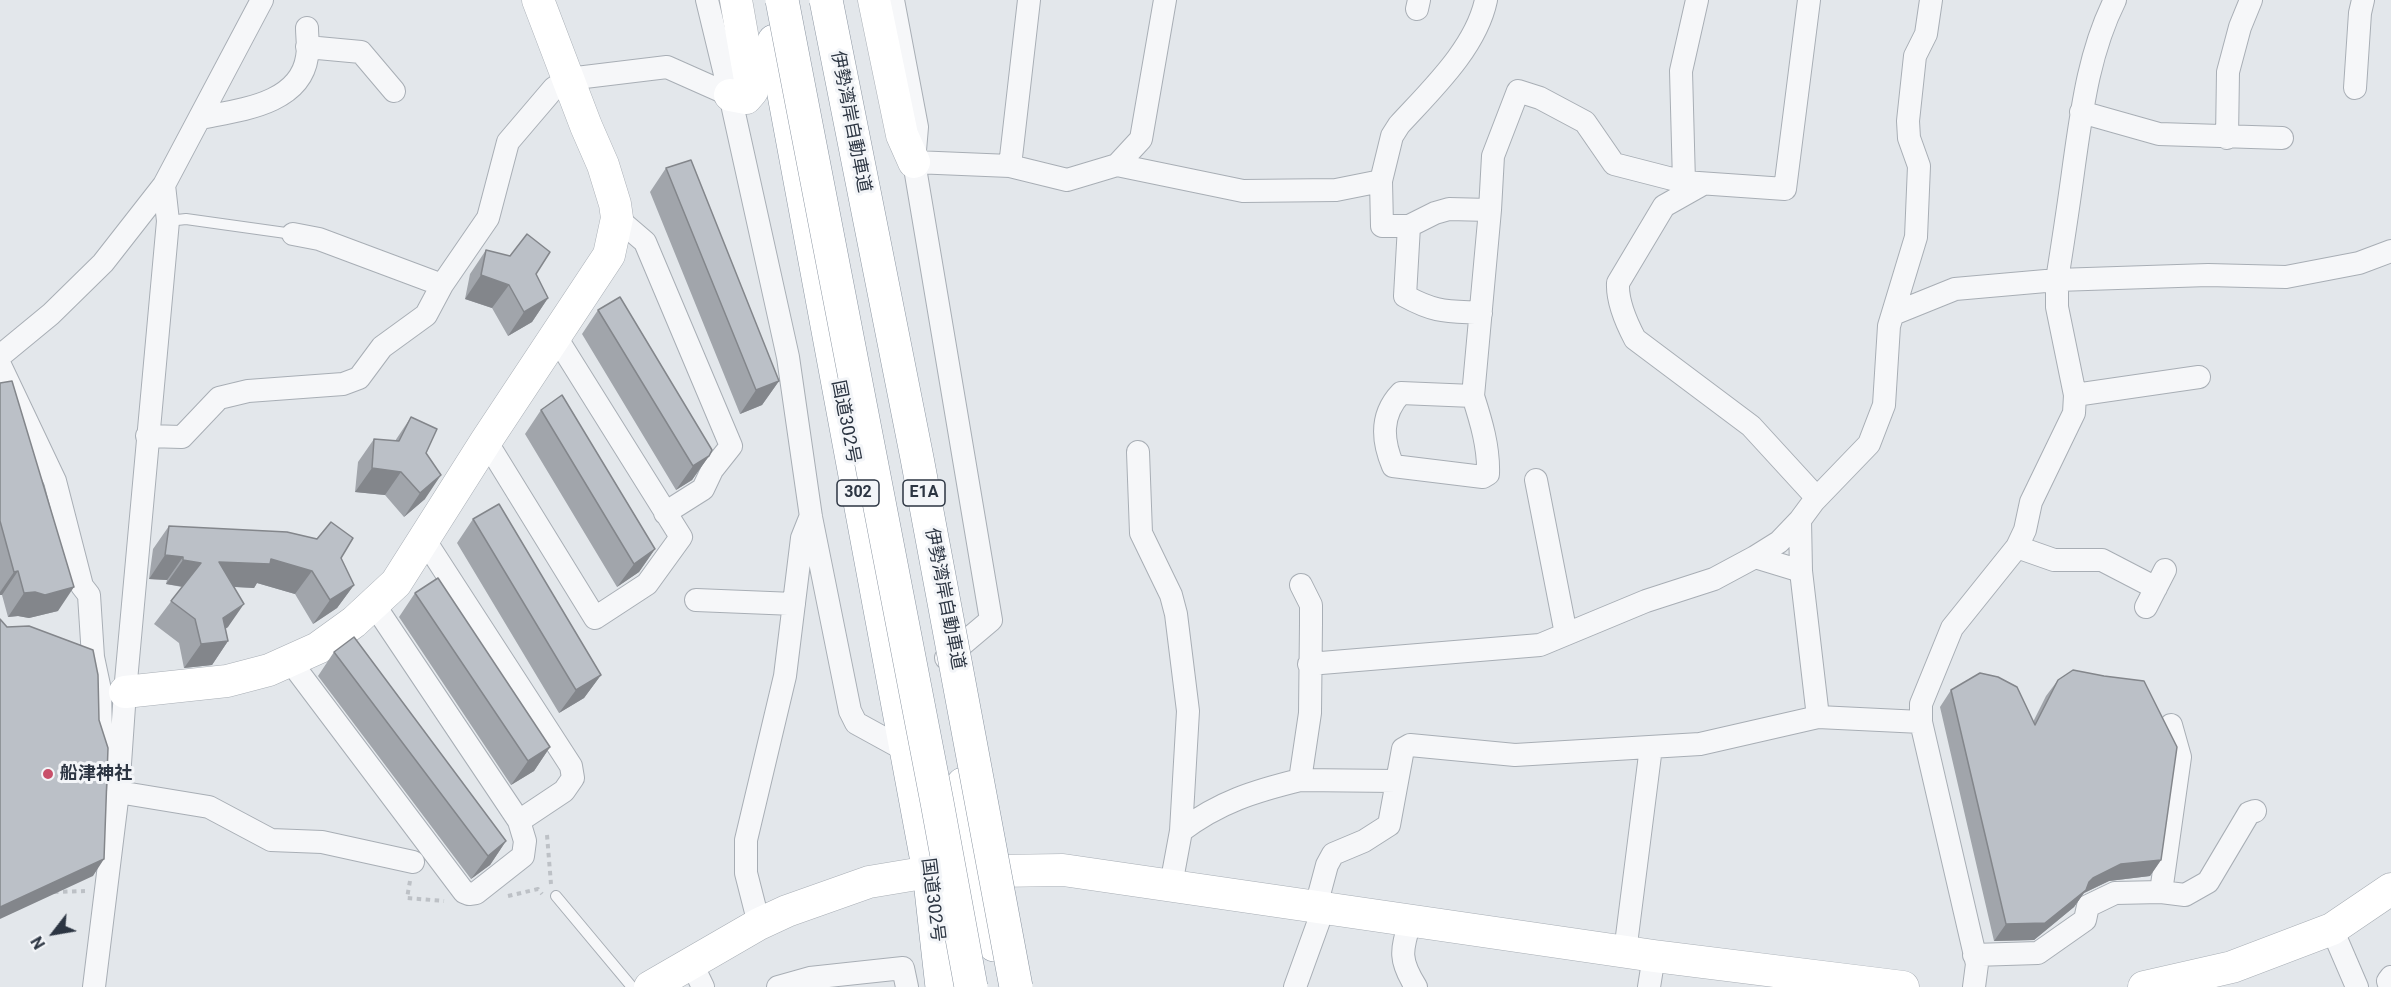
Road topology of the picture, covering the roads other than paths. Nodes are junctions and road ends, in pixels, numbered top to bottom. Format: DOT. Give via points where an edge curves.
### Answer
graph roads {
  1 [pos="262,0"];
  2 [pos="538,0"];
  3 [pos="707,0"];
  4 [pos="736,0"];
  5 [pos="766,0"];
  6 [pos="782,0"];
  7 [pos="826,0"];
  8 [pos="837,0"];
  9 [pos="874,0"];
  10 [pos="893,0"];
  11 [pos="1029,0"];
  12 [pos="1165,0"];
  13 [pos="1486,0"];
  14 [pos="1697,0"];
  15 [pos="1809,0"];
  16 [pos="1931,0"];
  17 [pos="2115,0"];
  18 [pos="2251,0"];
  19 [pos="2363,0"];
  20 [pos="568,80"];
  21 [pos="2355,88"];
  22 [pos="394,92"];
  23 [pos="730,95"];
  24 [pos="2081,112"];
  25 [pos="200,118"];
  26 [pos="2227,138"];
  27 [pos="2282,138"];
  28 [pos="914,162"];
  29 [pos="1117,165"];
  30 [pos="1010,166"];
  31 [pos="1381,181"];
  32 [pos="1694,183"];
  33 [pos="164,184"];
  34 [pos="1490,210"];
  35 [pos="617,219"];
  36 [pos="168,221"];
  37 [pos="1409,226"];
  38 [pos="292,234"];
  39 [pos="2391,251"];
  40 [pos="2057,280"];
  41 [pos="442,285"];
  42 [pos="1481,313"];
  43 [pos="1893,314"];
  44 [pos="552,341"];
  45 [pos="0,356"];
  46 [pos="0,364"];
  47 [pos="2199,377"];
  48 [pos="2075,395"];
  49 [pos="1473,396"];
  50 [pos="147,436"];
  51 [pos="486,441"];
  52 [pos="1138,452"];
  53 [pos="1536,480"];
  54 [pos="1817,498"];
  55 [pos="665,513"];
  56 [pos="811,517"];
  57 [pos="1800,520"];
  58 [pos="424,539"];
  59 [pos="2017,547"];
  60 [pos="1755,557"];
  61 [pos="1801,571"];
  62 [pos="1301,585"];
  63 [pos="2156,588"];
  64 [pos="696,600"];
  65 [pos="373,603"];
  66 [pos="794,604"];
  67 [pos="1566,634"];
  68 [pos="945,659"];
  69 [pos="290,661"];
  70 [pos="1310,664"];
  71 [pos="125,692"];
  72 [pos="1818,717"];
  73 [pos="1921,722"];
  74 [pos="2171,725"];
  75 [pos="1651,747"];
  76 [pos="907,751"];
  77 [pos="120,768"];
  78 [pos="1300,780"];
  79 [pos="1396,781"];
  80 [pos="118,792"];
  81 [pos="937,802"];
  82 [pos="2255,811"];
  83 [pos="519,821"];
  84 [pos="1181,831"];
  85 [pos="413,862"];
  86 [pos="930,872"];
  87 [pos="986,872"];
  88 [pos="1171,885"];
  89 [pos="2391,890"];
  90 [pos="2161,892"];
  91 [pos="556,896"];
  92 [pos="1320,907"];
  93 [pos="1410,922"];
  94 [pos="759,924"];
  95 [pos="2332,929"];
  96 [pos="1639,954"];
  97 [pos="1974,955"];
  98 [pos="697,975"];
  99 [pos="2391,978"];
  100 [pos="1012,986"];
  101 [pos="94,987"];
  102 [pos="632,987"];
  103 [pos="650,987"];
  104 [pos="778,987"];
  105 [pos="907,987"];
  106 [pos="942,987"];
  107 [pos="963,987"];
  108 [pos="970,987"];
  109 [pos="1295,987"];
  110 [pos="1416,987"];
  111 [pos="1649,987"];
  112 [pos="1903,987"];
  113 [pos="1974,987"];
  114 [pos="2144,987"];
  115 [pos="2357,987"];
  116 [pos="2390,987"];
  1 -- 25 [label="street"];
  2 -- 20 [label="street"];
  3 -- 23 [label="street"];
  4 -- 23 [label="street" via="752,91 746,98"];
  5 -- 76 [label="highway, 国道302号 / 302"];
  6 -- 81 [label="highway, E1A, bridge"];
  7 -- 87 [label="highway, 伊勢湾岸自動車道 / E1A, bridge"];
  8 -- 68 [label="highway"];
  9 -- 28 [label="street" via="902,135"];
  10 -- 28 [label="street" via="917,127"];
  11 -- 30 [label="street"];
  12 -- 29 [label="street" via="1141,139"];
  13 -- 31 [label="street" via="1484,14 1460,54 1392,136"];
  14 -- 32 [label="street" via="1681,70"];
  15 -- 32 [label="street" via="1785,189"];
  16 -- 43 [label="street" via="1926,34 1915,56 1908,121 1909,138 1919,166 1916,237"];
  17 -- 24 [label="street" via="2095,49"];
  18 -- 26 [label="street" via="2228,72"];
  19 -- 21 [label="street"];
  20 -- 23 [label="street" via="667,67"];
  20 -- 35 [label="street" via="603,165"];
  20 -- 41 [label="street" via="554,88 508,142 488,218"];
  22 -- 25 [label="street" via="361,52 307,38 307,58 295,85 269,102"];
  23 -- 56 [label="street" via="788,357"];
  24 -- 26 [label="street" via="2159,134"];
  24 -- 40 [label="street"];
  25 -- 33 [label="street"];
  26 -- 27 [label="street"];
  28 -- 30 [label="street"];
  28 -- 68 [label="street" via="991,620"];
  29 -- 30 [label="street" via="1067,180"];
  29 -- 31 [label="street" via="1243,191 1336,190"];
  31 -- 37 [label="street" via="1382,226"];
  32 -- 34 [label="street" via="1614,164 1585,122 1518,91 1493,156"];
  32 -- 54 [label="street" via="1664,206 1618,283 1617,293 1628,327 1635,339 1751,426"];
  33 -- 36 [label="street"];
  33 -- 45 [label="street" via="103,263 51,314"];
  34 -- 37 [label="street" via="1449,209"];
  34 -- 42 [label="street"];
  35 -- 44 [label="street" via="609,255"];
  35 -- 55 [label="street" via="645,242 731,447 712,470 703,489"];
  36 -- 38 [label="lane" via="186,219"];
  36 -- 50 [label="street"];
  37 -- 42 [label="street" via="1405,296 1438,311"];
  38 -- 41 [label="street" via="319,239"];
  39 -- 40 [label="street" via="2360,263 2286,277 2208,275"];
  40 -- 43 [label="street" via="1955,289"];
  40 -- 48 [label="street" via="2056,307"];
  41 -- 50 [label="street" via="426,315 382,347 359,378 343,384 248,391 219,398 182,437"];
  42 -- 49 [label="street"];
  43 -- 54 [label="street" via="1884,405 1869,444"];
  44 -- 51 [label="street"];
  44 -- 55 [label="street" via="561,345"];
  46 -- 77 [label="street" via="55,481 82,586 89,595 83,653 100,690 101,736 108,759"];
  47 -- 48 [label="street"];
  48 -- 59 [label="street" via="2074,412 2031,502"];
  49 -- 49 [label="street" via="1482,424 1488,474 1483,477 1393,466 1383,435 1394,401 1401,393"];
  50 -- 71 [label="street"];
  51 -- 55 [label="street" via="595,618 647,584 677,544 681,537"];
  51 -- 58 [label="street"];
  52 -- 84 [label="street" via="1142,533 1176,614 1188,711"];
  53 -- 67 [label="street"];
  54 -- 57 [label="street"];
  56 -- 66 [label="street" via="802,538"];
  56 -- 76 [label="street" via="850,711 856,723"];
  57 -- 60 [label="street" via="1779,542"];
  57 -- 61 [label="street"];
  58 -- 65 [label="street" via="396,583"];
  58 -- 83 [label="street" via="571,766 573,778 564,791"];
  59 -- 63 [label="street" via="2054,560 2102,560"];
  59 -- 73 [label="street" via="1952,628 1921,704"];
  60 -- 61 [label="street"];
  60 -- 67 [label="street" via="1714,579 1646,601"];
  61 -- 72 [label="street"];
  62 -- 70 [label="street" via="1311,605"];
  64 -- 66 [label="street"];
  65 -- 69 [label="street" via="318,648"];
  65 -- 83 [label="street"];
  66 -- 94 [label="street" via="785,676 746,840 746,873"];
  67 -- 70 [label="street" via="1524,647"];
  68 -- 87 [label="highway"];
  69 -- 71 [label="street" via="228,681"];
  69 -- 83 [label="street" via="464,892 476,893 523,856 525,841"];
  70 -- 78 [label="street" via="1310,713"];
  71 -- 77 [label="street"];
  72 -- 73 [label="street"];
  72 -- 75 [label="street" via="1700,744"];
  73 -- 97 [label="street"];
  74 -- 90 [label="street" via="2180,757"];
  75 -- 79 [label="street" via="1515,755 1410,745 1403,749"];
  75 -- 96 [label="street"];
  76 -- 86 [label="highway, 国道302号 / 302"];
  77 -- 80 [label="street"];
  78 -- 79 [label="street"];
  78 -- 84 [label="street" via="1252,791 1205,813"];
  79 -- 92 [label="street" via="1389,825 1333,854 1327,865"];
  80 -- 85 [label="street" via="209,807 271,840 322,842"];
  80 -- 101 [label="street"];
  81 -- 107 [label="highway, bridge"];
  81 -- 108 [label="highway, E1A, bridge"];
  82 -- 90 [label="street" via="2249,813 2208,882 2185,895"];
  84 -- 88 [label="street"];
  86 -- 87 [label="street"];
  86 -- 94 [label="street" via="869,882"];
  86 -- 106 [label="highway, 国道302号 / 302"];
  87 -- 88 [label="street" via="1063,870"];
  87 -- 100 [label="highway, 伊勢湾岸自動車道 / E1A, bridge"];
  88 -- 92 [label="street"];
  89 -- 95 [label="street"];
  90 -- 97 [label="street" via="2115,892 2088,906 2085,920 2038,953"];
  91 -- 102 [label="lane"];
  92 -- 93 [label="street"];
  92 -- 109 [label="street"];
  93 -- 96 [label="street"];
  93 -- 110 [label="street" via="1402,958"];
  94 -- 98 [label="street"];
  95 -- 114 [label="street" via="2232,967"];
  95 -- 115 [label="street"];
  96 -- 111 [label="street"];
  96 -- 112 [label="street"];
  97 -- 113 [label="street"];
  98 -- 103 [label="street"];
  99 -- 116 [label="street"];
  104 -- 105 [label="street" via="810,978 903,968"];
}
